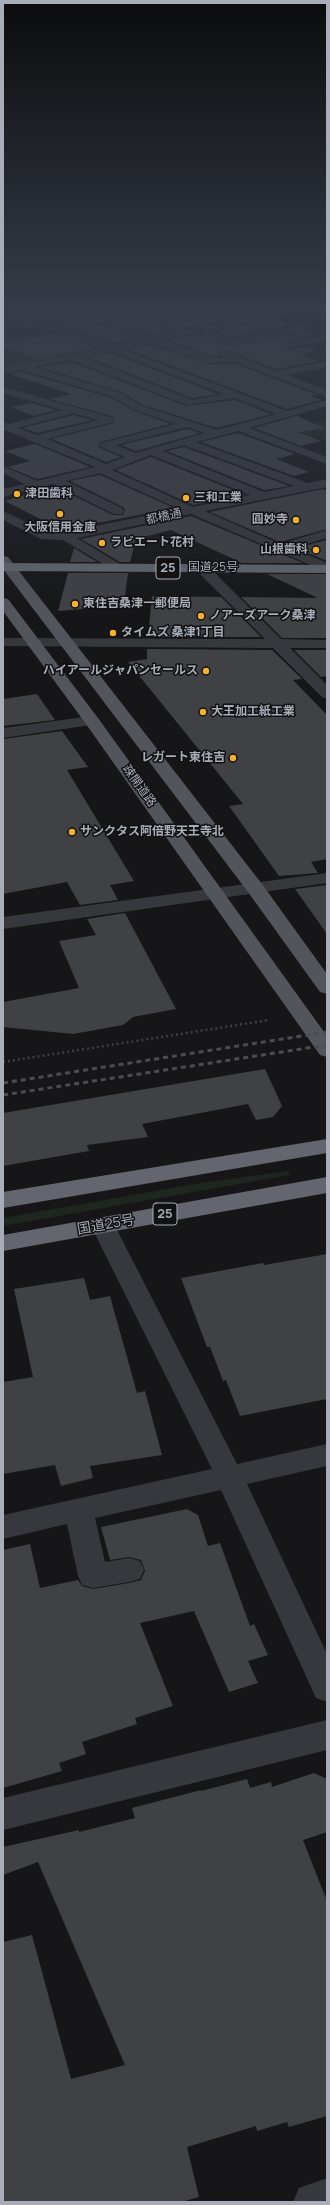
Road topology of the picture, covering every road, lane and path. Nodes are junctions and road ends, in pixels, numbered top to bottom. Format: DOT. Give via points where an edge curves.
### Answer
graph roads {
  1 [pos="56,414"];
  2 [pos="91,414"];
  3 [pos="156,414"];
  4 [pos="286,414"];
  5 [pos="187,424"];
  6 [pos="5,427"];
  7 [pos="238,427"];
  8 [pos="216,433"];
  9 [pos="35,439"];
  10 [pos="185,442"];
  11 [pos="112,448"];
  12 [pos="151,452"];
  13 [pos="79,457"];
  14 [pos="136,457"];
  15 [pos="327,460"];
  16 [pos="3,469"];
  17 [pos="104,469"];
  18 [pos="56,481"];
  19 [pos="327,483"];
  20 [pos="36,485"];
  21 [pos="307,487"];
  22 [pos="3,493"];
  23 [pos="265,496"];
  24 [pos="118,511"];
  25 [pos="193,511"];
  26 [pos="3,515"];
  27 [pos="327,534"];
  28 [pos="66,536"];
  29 [pos="279,548"];
  30 [pos="5,565"];
  31 [pos="116,567"];
  32 [pos="202,568"];
  33 [pos="327,568"];
  34 [pos="3,602"];
  35 [pos="3,642"];
  36 [pos="33,642"];
  37 [pos="66,642"];
  38 [pos="277,644"];
  39 [pos="327,644"];
  40 [pos="327,694"];
  41 [pos="92,721"];
  42 [pos="3,733"];
  43 [pos="327,878"];
  44 [pos="255,888"];
  45 [pos="216,894"];
  46 [pos="3,923"];
  47 [pos="327,988"];
  48 [pos="269,1020"];
  49 [pos="327,1051"];
  50 [pos="3,1062"];
  51 [pos="327,1146"];
  52 [pos="327,1185"];
  53 [pos="3,1200"];
  54 [pos="102,1226"];
  55 [pos="3,1244"];
  56 [pos="327,1456"];
  57 [pos="229,1476"];
  58 [pos="79,1511"];
  59 [pos="3,1526"];
  60 [pos="130,1570"];
  61 [pos="327,1688"];
  62 [pos="327,1735"];
  63 [pos="3,1814"];
  64 [pos="327,2198"];
  65 [pos="313,2202"];
  1 -- 6 [label="street"];
  2 -- 9 [label="street" via="110,420"];
  3 -- 5 [label="street"];
  4 -- 7 [label="street"];
  5 -- 8 [label="street"];
  5 -- 11 [label="street" via="105,445"];
  6 -- 9 [label="street"];
  7 -- 8 [label="street"];
  7 -- 15 [label="street"];
  8 -- 10 [label="street"];
  9 -- 13 [label="street"];
  10 -- 12 [label="street"];
  10 -- 21 [label="street"];
  11 -- 13 [label="street"];
  11 -- 14 [label="street"];
  12 -- 14 [label="street"];
  12 -- 23 [label="street"];
  13 -- 17 [label="street"];
  14 -- 17 [label="street"];
  16 -- 20 [label="street"];
  17 -- 18 [label="street"];
  17 -- 25 [label="street"];
  18 -- 20 [label="street"];
  18 -- 24 [label="street"];
  19 -- 21 [label="street, 都橋通"];
  20 -- 22 [label="street"];
  21 -- 23 [label="street, 都橋通"];
  23 -- 25 [label="street, 都橋通"];
  25 -- 28 [label="street, 都橋通"];
  25 -- 29 [label="street"];
  26 -- 28 [label="street, 都橋通" via="45,536"];
  27 -- 29 [label="street"];
  28 -- 31 [label="street"];
  29 -- 33 [label="street"];
  30 -- 31 [label="highway, 国道25号 / 25"];
  30 -- 37 [label="main road"];
  31 -- 32 [label="highway, 国道25号 / 25"];
  32 -- 33 [label="highway, 国道25号 / 25"];
  32 -- 38 [label="street"];
  34 -- 36 [label="main road, 疎開道路"];
  35 -- 36 [label="street"];
  36 -- 37 [label="street"];
  36 -- 41 [label="main road, 疎開道路"];
  37 -- 38 [label="street"];
  37 -- 44 [label="main road"];
  38 -- 39 [label="street"];
  38 -- 40 [label="street"];
  41 -- 42 [label="street"];
  41 -- 45 [label="main road, 疎開道路"];
  43 -- 44 [label="street"];
  44 -- 45 [label="street"];
  44 -- 47 [label="main road"];
  45 -- 46 [label="street"];
  45 -- 49 [label="main road, 疎開道路"];
  48 -- 50 [label="path"];
  51 -- 53 [label="highway"];
  52 -- 54 [label="highway, 国道25号 / 25"];
  54 -- 55 [label="highway, 国道25号 / 25"];
  54 -- 57 [label="street"];
  56 -- 57 [label="street"];
  57 -- 58 [label="street"];
  57 -- 61 [label="street"];
  58 -- 59 [label="street"];
  58 -- 60 [label="street" via="93,1576"];
  62 -- 63 [label="street"];
  64 -- 65 [label="street"];
}
